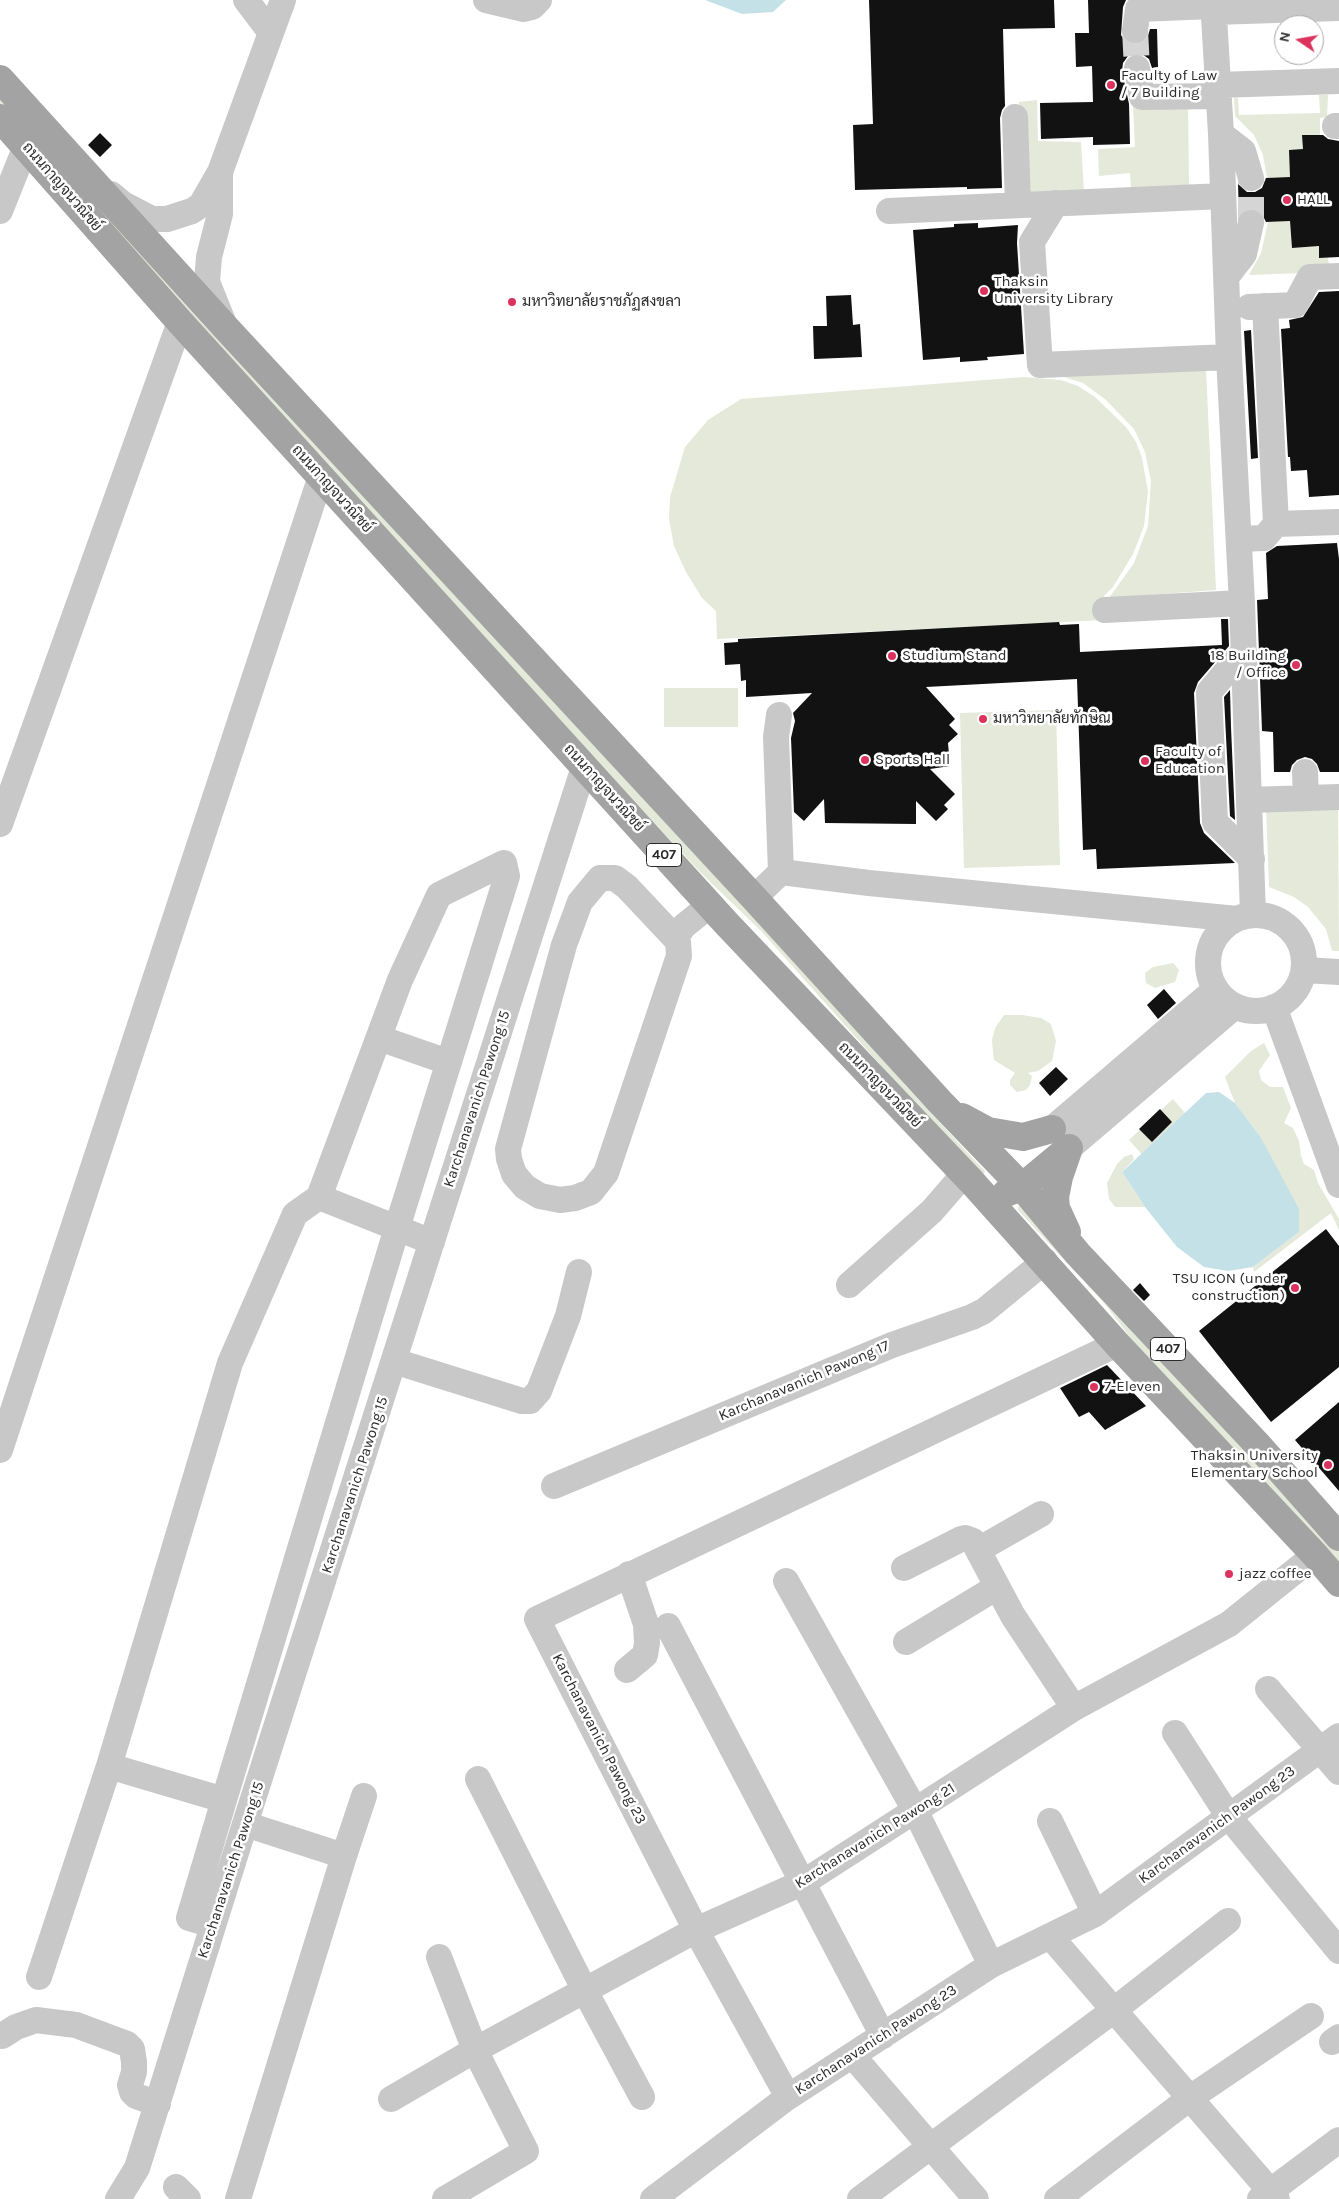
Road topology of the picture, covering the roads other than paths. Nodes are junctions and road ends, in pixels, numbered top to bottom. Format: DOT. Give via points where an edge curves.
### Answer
graph roads {
  1 [pos="246,0"];
  2 [pos="283,0"];
  3 [pos="486,0"];
  4 [pos="539,0"];
  5 [pos="1213,6"];
  6 [pos="1339,8"];
  7 [pos="1135,30"];
  8 [pos="271,32"];
  9 [pos="1137,68"];
  10 [pos="0,78"];
  11 [pos="1339,81"];
  12 [pos="1219,90"];
  13 [pos="1014,116"];
  14 [pos="0,118"];
  15 [pos="1221,134"];
  16 [pos="26,146"];
  17 [pos="76,163"];
  18 [pos="220,172"];
  19 [pos="1252,178"];
  20 [pos="1224,196"];
  21 [pos="1056,203"];
  22 [pos="1018,205"];
  23 [pos="0,211"];
  24 [pos="888,211"];
  25 [pos="1251,223"];
  26 [pos="1227,276"];
  27 [pos="1339,276"];
  28 [pos="1265,306"];
  29 [pos="1228,308"];
  30 [pos="180,322"];
  31 [pos="226,328"];
  32 [pos="1229,357"];
  33 [pos="321,476"];
  34 [pos="1339,522"];
  35 [pos="1290,531"];
  36 [pos="1239,539"];
  37 [pos="1242,602"];
  38 [pos="1105,610"];
  39 [pos="1244,651"];
  40 [pos="779,715"];
  41 [pos="584,767"];
  42 [pos="1250,792"];
  43 [pos="1339,796"];
  44 [pos="0,824"];
  45 [pos="1252,859"];
  46 [pos="781,872"];
  47 [pos="754,898"];
  48 [pos="710,905"];
  49 [pos="1245,916"];
  50 [pos="674,938"];
  51 [pos="1304,970"];
  52 [pos="1339,972"];
  53 [pos="1216,989"];
  54 [pos="1235,1006"];
  55 [pos="1274,1007"];
  56 [pos="380,1038"];
  57 [pos="448,1062"];
  58 [pos="940,1102"];
  59 [pos="1061,1139"];
  60 [pos="968,1178"];
  61 [pos="1009,1184"];
  62 [pos="1339,1184"];
  63 [pos="319,1197"];
  64 [pos="1009,1224"];
  65 [pos="397,1228"];
  66 [pos="432,1242"];
  67 [pos="1078,1254"];
  68 [pos="1045,1261"];
  69 [pos="579,1272"];
  70 [pos="849,1285"];
  71 [pos="1117,1344"];
  72 [pos="394,1361"];
  73 [pos="0,1450"];
  74 [pos="554,1486"];
  75 [pos="1041,1514"];
  76 [pos="1339,1537"];
  77 [pos="978,1550"];
  78 [pos="1316,1555"];
  79 [pos="904,1568"];
  80 [pos="629,1574"];
  81 [pos="786,1581"];
  82 [pos="1339,1583"];
  83 [pos="997,1587"];
  84 [pos="668,1626"];
  85 [pos="906,1642"];
  86 [pos="627,1670"];
  87 [pos="1268,1689"];
  88 [pos="1074,1708"];
  89 [pos="1175,1733"];
  90 [pos="1329,1743"];
  91 [pos="109,1766"];
  92 [pos="1339,1772"];
  93 [pos="478,1779"];
  94 [pos="364,1796"];
  95 [pos="224,1800"];
  96 [pos="916,1812"];
  97 [pos="1229,1817"];
  98 [pos="1050,1821"];
  99 [pos="245,1824"];
  100 [pos="344,1856"];
  101 [pos="804,1882"];
  102 [pos="1096,1914"];
  103 [pos="1228,1921"];
  104 [pos="213,1925"];
  105 [pos="696,1930"];
  106 [pos="1050,1936"];
  107 [pos="1339,1951"];
  108 [pos="439,1958"];
  109 [pos="991,1965"];
  110 [pos="39,1977"];
  111 [pos="585,1992"];
  112 [pos="1114,2010"];
  113 [pos="1311,2016"];
  114 [pos="2,2036"];
  115 [pos="883,2036"];
  116 [pos="475,2050"];
  117 [pos="852,2055"];
  118 [pos="642,2097"];
  119 [pos="788,2097"];
  120 [pos="1190,2098"];
  121 [pos="390,2099"];
  122 [pos="158,2104"];
  123 [pos="1339,2140"];
  124 [pos="931,2146"];
  125 [pos="1269,2196"];
  126 [pos="118,2199"];
  127 [pos="238,2199"];
  128 [pos="445,2199"];
  129 [pos="653,2199"];
  130 [pos="860,2199"];
  131 [pos="976,2199"];
  132 [pos="1057,2199"];
  1 -- 8 [label="street"];
  2 -- 8 [label="street"];
  3 -- 4 [label="street" via="524,9"];
  5 -- 6 [label="street"];
  5 -- 7 [label="street" via="1138,9"];
  5 -- 12 [label="street"];
  8 -- 18 [label="street"];
  9 -- 12 [label="street" via="1142,97"];
  10 -- 17 [label="main road, ถนนกาญจนวณิชย์ / 407"];
  11 -- 12 [label="street"];
  12 -- 15 [label="street"];
  13 -- 22 [label="street"];
  14 -- 16 [label="main road, ถนนกาญจนวณิชย์ / 407"];
  15 -- 19 [label="street" via="1243,151"];
  15 -- 20 [label="street"];
  16 -- 23 [label="street"];
  16 -- 30 [label="main road, ถนนกาญจนวณิชย์ / 407"];
  17 -- 18 [label="street" via="123,204 152,218 167,220 201,206"];
  17 -- 31 [label="main road, ถนนกาญจนวณิชย์ / 407"];
  18 -- 31 [label="street" via="220,214 209,257 207,282"];
  20 -- 21 [label="street"];
  20 -- 26 [label="street"];
  21 -- 22 [label="street"];
  21 -- 32 [label="street" via="1032,242 1040,365"];
  22 -- 24 [label="street"];
  25 -- 26 [label="street" via="1244,254"];
  26 -- 29 [label="street"];
  27 -- 28 [label="street" via="1310,277 1295,305"];
  28 -- 29 [label="street"];
  28 -- 35 [label="street"];
  29 -- 32 [label="street"];
  30 -- 33 [label="main road, ถนนกาญจนวณิชย์ / 407"];
  30 -- 44 [label="street"];
  31 -- 47 [label="main road, ถนนกาญจนวณิชย์ / 407"];
  32 -- 36 [label="street"];
  33 -- 41 [label="main road, ถนนกาญจนวณิชย์ / 407"];
  33 -- 73 [label="street"];
  34 -- 35 [label="street"];
  35 -- 36 [label="street" via="1264,538"];
  36 -- 37 [label="street"];
  36 -- 42 [label="street" via="1256,549 1264,774"];
  37 -- 38 [label="street"];
  37 -- 39 [label="street"];
  39 -- 42 [label="street"];
  39 -- 45 [label="street" via="1209,692 1215,822"];
  40 -- 46 [label="street" via="776,737"];
  41 -- 48 [label="main road, ถนนกาญจนวณิชย์ / 407"];
  41 -- 66 [label="street, Karchanavanich Pawong 15"];
  42 -- 43 [label="street" via="1306,785"];
  42 -- 45 [label="street"];
  45 -- 49 [label="street"];
  46 -- 47 [label="street"];
  46 -- 49 [label="street" via="870,883"];
  47 -- 58 [label="main road, ถนนกาญจนวณิชย์ / 407"];
  48 -- 50 [label="street"];
  48 -- 60 [label="main road, ถนนกาญจนวณิชย์ / 407"];
  49 -- 51 [label="street" via="1267,916 1292,930 1300,942"];
  49 -- 53 [label="street" via="1223,928 1213,941 1208,958 1209,974"];
  50 -- 50 [label="street" via="615,878 600,878 580,902 564,945 508,1149 514,1174 525,1187 540,1196 560,1200 591,1192 606,1174 679,956 678,942"];
  51 -- 52 [label="street"];
  51 -- 55 [label="street" via="1292,994"];
  53 -- 54 [label="street"];
  53 -- 59 [label="street"];
  54 -- 55 [label="street" via="1261,1011"];
  54 -- 59 [label="street"];
  55 -- 62 [label="street"];
  56 -- 57 [label="street"];
  56 -- 57 [label="street" via="400,980 439,895 504,863 507,876"];
  56 -- 63 [label="street"];
  57 -- 65 [label="street"];
  58 -- 59 [label="main road" via="988,1131"];
  58 -- 61 [label="main road, ถนนกาญจนวณิชย์ / 407"];
  59 -- 61 [label="main road"];
  59 -- 67 [label="main road" via="1056,1208"];
  60 -- 61 [label="main road" via="986,1191"];
  60 -- 64 [label="main road, ถนนกาญจนวณิชย์ / 407"];
  60 -- 70 [label="street"];
  61 -- 64 [label="main road" via="1001,1207"];
  61 -- 67 [label="main road, ถนนกาญจนวณิชย์ / 407"];
  63 -- 65 [label="street"];
  63 -- 91 [label="street" via="295,1214 230,1363"];
  64 -- 68 [label="main road, ถนนกาญจนวณิชย์ / 407"];
  65 -- 66 [label="street"];
  65 -- 95 [label="street"];
  66 -- 72 [label="street, Karchanavanich Pawong 15"];
  67 -- 76 [label="main road, ถนนกาญจนวณิชย์ / 407" via="1257,1444"];
  68 -- 71 [label="main road, ถนนกาญจนวณิชย์ / 407"];
  68 -- 74 [label="street, Karchanavanich Pawong 17" via="984,1311 972,1317 892,1344"];
  69 -- 72 [label="street" via="568,1316 539,1391 530,1401"];
  71 -- 78 [label="main road, ถนนกาญจนวณิชย์ / 407"];
  71 -- 80 [label="street"];
  72 -- 99 [label="street, Karchanavanich Pawong 15"];
  75 -- 77 [label="street"];
  77 -- 79 [label="street" via="973,1541 965,1538"];
  77 -- 83 [label="street"];
  78 -- 82 [label="main road, ถนนกาญจนวณิชย์ / 407"];
  78 -- 88 [label="street, Karchanavanich Pawong 21" via="1228,1624"];
  80 -- 86 [label="street" via="646,1624 647,1643 645,1655"];
  80 -- 105 [label="street, Karchanavanich Pawong 23" via="537,1618"];
  81 -- 96 [label="street"];
  83 -- 85 [label="street"];
  83 -- 88 [label="street"];
  84 -- 101 [label="street"];
  87 -- 90 [label="street"];
  88 -- 96 [label="street, Karchanavanich Pawong 21"];
  89 -- 97 [label="street"];
  90 -- 92 [label="street"];
  90 -- 97 [label="street, Karchanavanich Pawong 23"];
  91 -- 95 [label="street"];
  91 -- 110 [label="street"];
  93 -- 111 [label="street"];
  94 -- 100 [label="street"];
  95 -- 104 [label="street" via="189,1918"];
  96 -- 101 [label="street, Karchanavanich Pawong 21"];
  96 -- 109 [label="street"];
  97 -- 102 [label="street, Karchanavanich Pawong 23"];
  97 -- 107 [label="street"];
  98 -- 102 [label="street"];
  99 -- 100 [label="street"];
  99 -- 104 [label="street, Karchanavanich Pawong 15"];
  100 -- 127 [label="street"];
  101 -- 105 [label="street, Karchanavanich Pawong 21"];
  101 -- 115 [label="street"];
  102 -- 106 [label="street, Karchanavanich Pawong 23"];
  103 -- 112 [label="street"];
  104 -- 122 [label="street, Karchanavanich Pawong 15"];
  105 -- 111 [label="street, Karchanavanich Pawong 21"];
  105 -- 119 [label="street, Karchanavanich Pawong 23"];
  106 -- 109 [label="street, Karchanavanich Pawong 23"];
  106 -- 112 [label="street"];
  108 -- 116 [label="street"];
  109 -- 115 [label="street, Karchanavanich Pawong 23"];
  111 -- 116 [label="street, Karchanavanich Pawong 21"];
  111 -- 118 [label="street"];
  112 -- 120 [label="street"];
  112 -- 124 [label="street"];
  113 -- 120 [label="street"];
  114 -- 122 [label="street" via="36,2020 76,2025 127,2044 134,2055 132,2092"];
  115 -- 117 [label="street, Karchanavanich Pawong 23"];
  116 -- 121 [label="street, Karchanavanich Pawong 21"];
  116 -- 128 [label="street" via="526,2151"];
  117 -- 119 [label="street, Karchanavanich Pawong 23"];
  117 -- 124 [label="street"];
  119 -- 129 [label="street"];
  120 -- 125 [label="street"];
  120 -- 132 [label="street"];
  122 -- 126 [label="street, Karchanavanich Pawong 15" via="137,2168"];
  123 -- 125 [label="street"];
  124 -- 130 [label="street"];
  124 -- 131 [label="street"];
}
